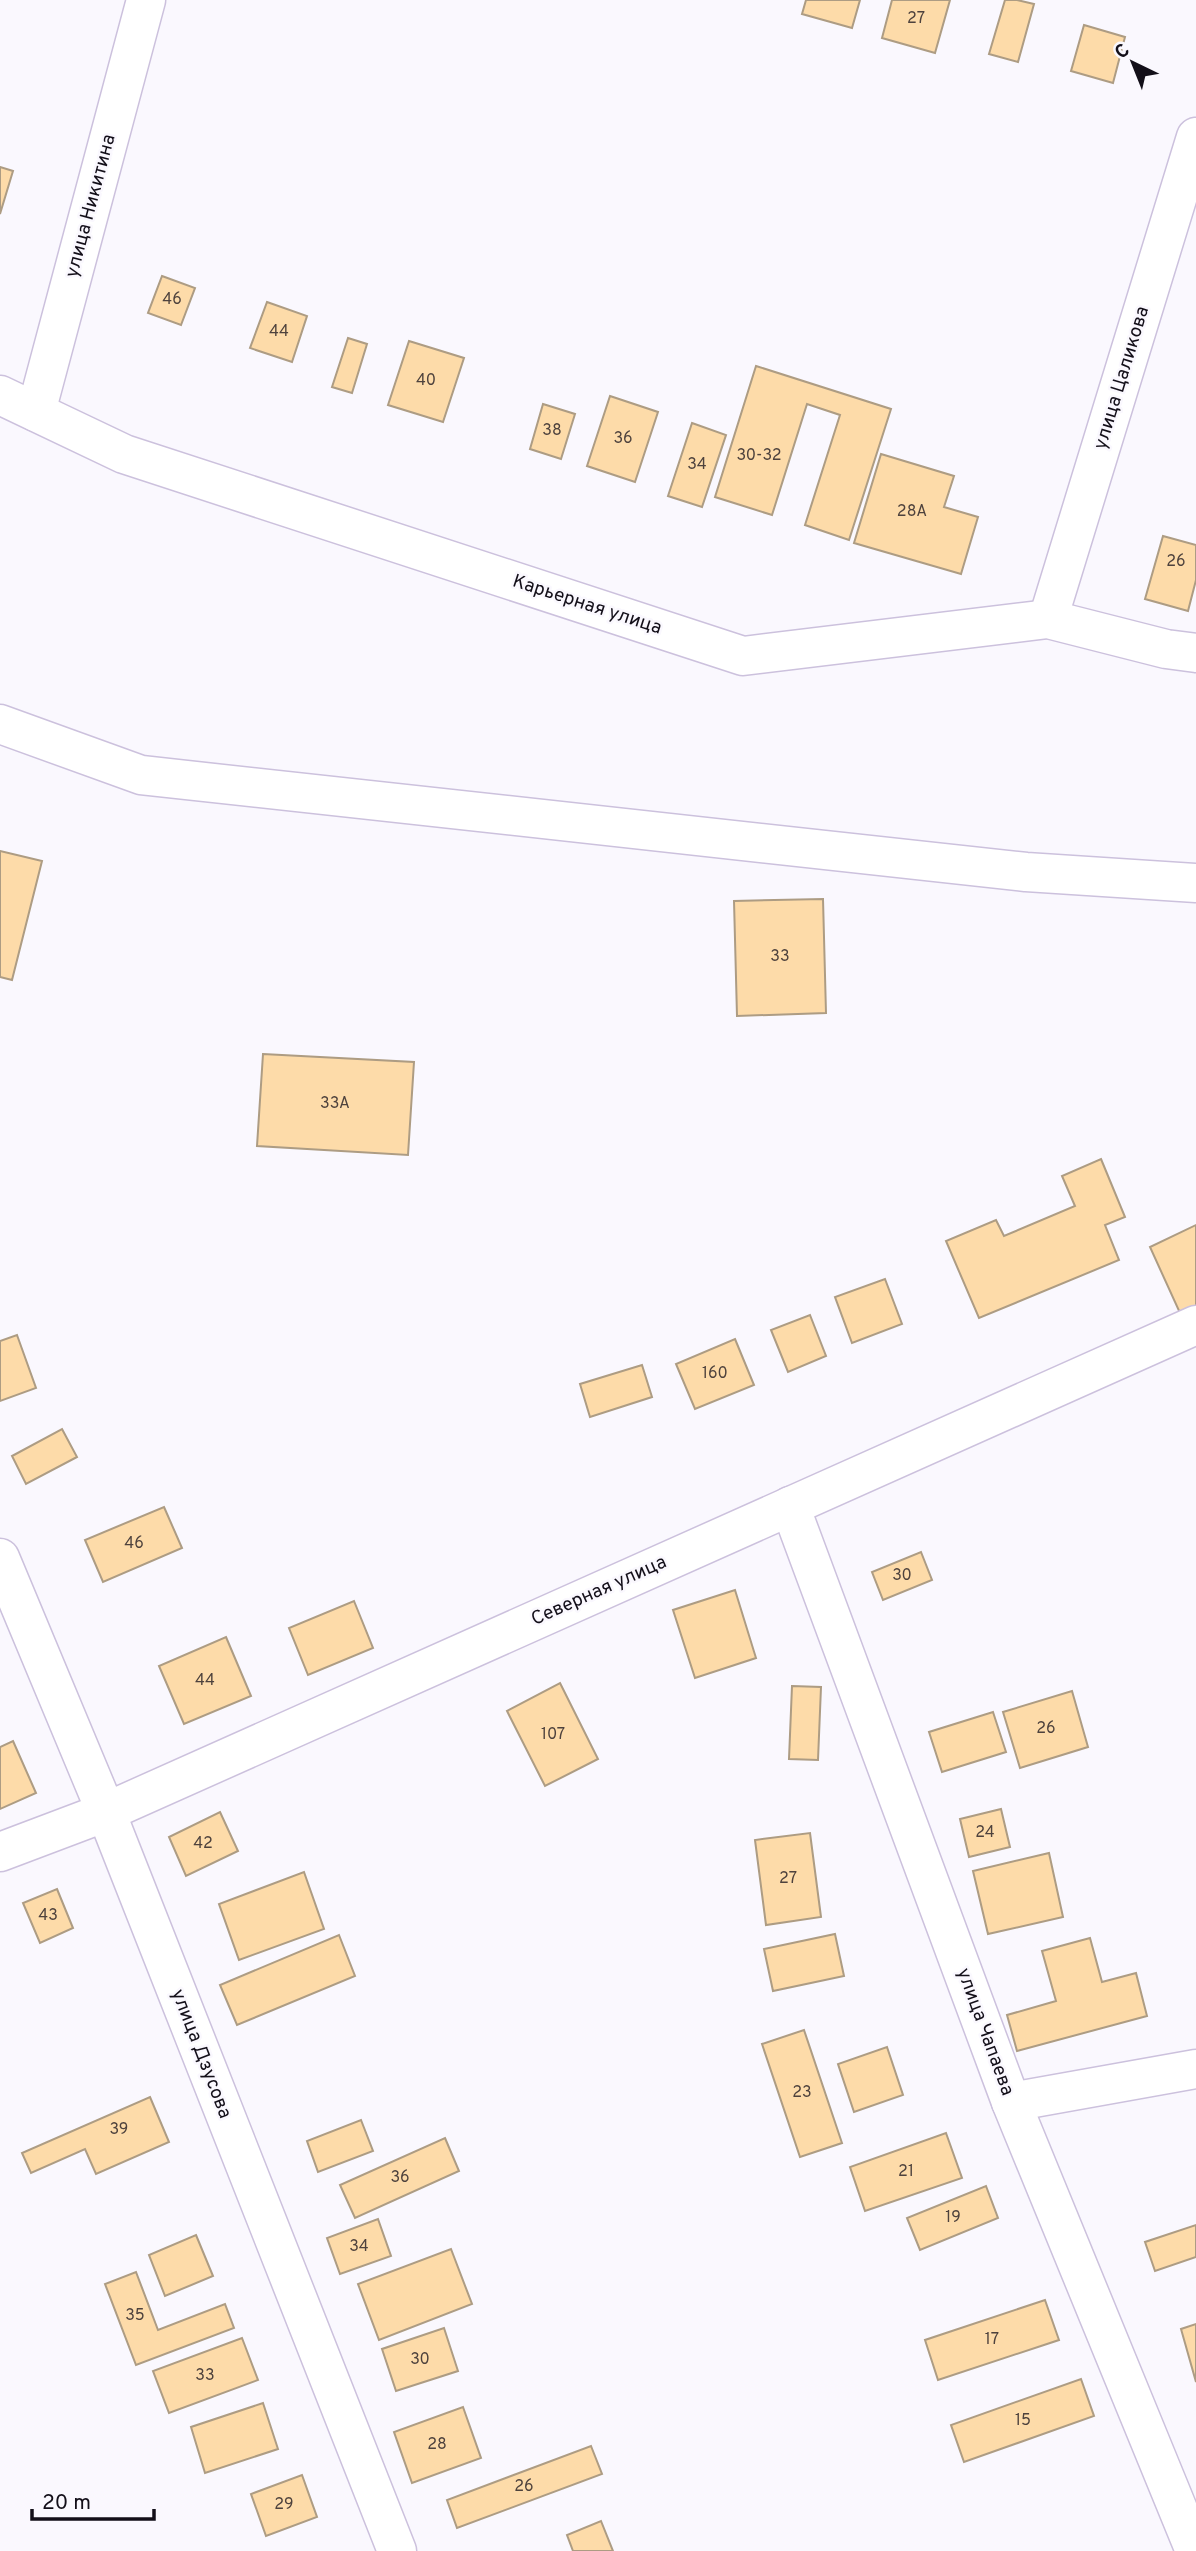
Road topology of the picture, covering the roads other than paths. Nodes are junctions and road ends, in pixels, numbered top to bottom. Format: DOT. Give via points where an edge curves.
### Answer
graph roads {
  1 [pos="146,0"];
  2 [pos="1196,137"];
  3 [pos="0,395"];
  4 [pos="36,412"];
  5 [pos="1048,619"];
  6 [pos="1196,653"];
  7 [pos="0,724"];
  8 [pos="1196,883"];
  9 [pos="1196,1325"];
  10 [pos="790,1506"];
  11 [pos="0,1558"];
  12 [pos="106,1812"];
  13 [pos="0,1852"];
  14 [pos="1196,2069"];
  15 [pos="1011,2102"];
  16 [pos="397,2551"];
  17 [pos="1195,2551"];
  1 -- 4 [label="street, улица Никитина"];
  2 -- 5 [label="street, улица Цаликова"];
  3 -- 4 [label="street, Карьерная улица"];
  4 -- 5 [label="street, Карьерная улица" via="124,454 743,656"];
  5 -- 6 [label="street, Карьерная улица"];
  7 -- 8 [label="street" via="141,775 1012,870"];
  9 -- 10 [label="street, Северная улица"];
  10 -- 12 [label="street, Северная улица"];
  10 -- 15 [label="street, улица Чапаева"];
  11 -- 12 [label="street, улица Дзусова"];
  12 -- 13 [label="street, Северная улица"];
  12 -- 16 [label="street, улица Дзусова"];
  14 -- 15 [label="street"];
  15 -- 17 [label="street, улица Чапаева"];
}
